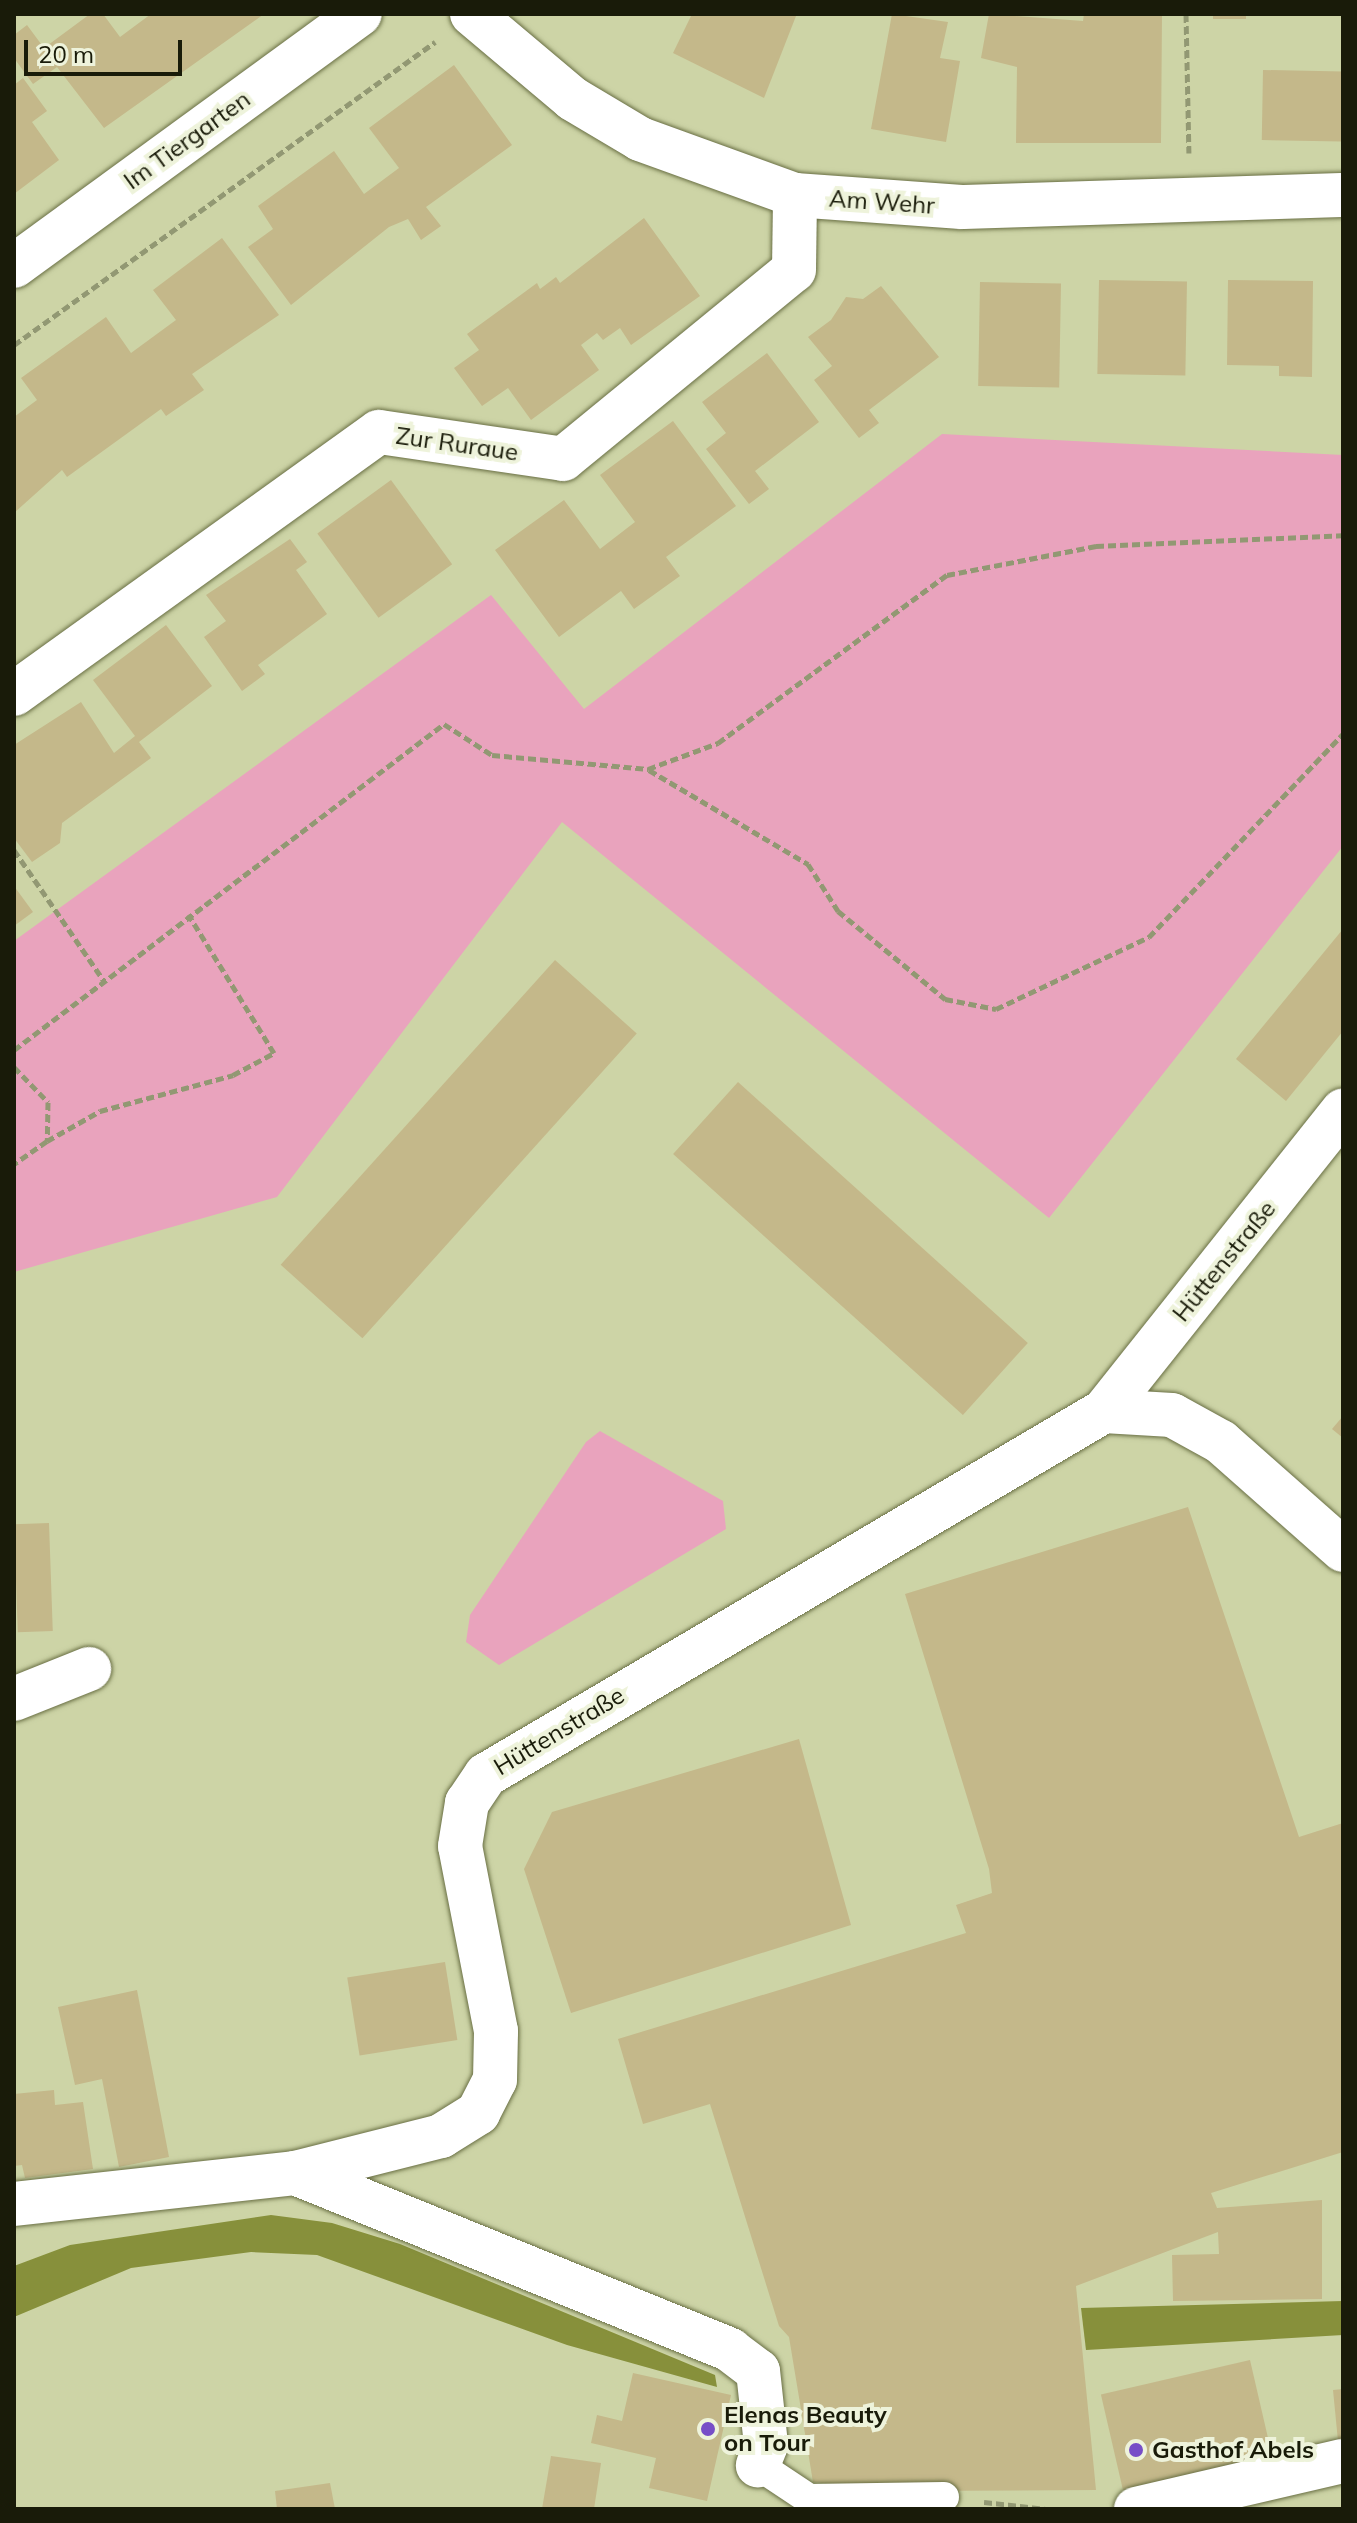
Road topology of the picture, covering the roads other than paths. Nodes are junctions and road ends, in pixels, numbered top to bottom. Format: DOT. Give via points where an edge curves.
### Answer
graph roads {
  1 [pos="360,14"];
  2 [pos="473,14"];
  3 [pos="795,195"];
  4 [pos="1343,195"];
  5 [pos="14,266"];
  6 [pos="14,694"];
  7 [pos="1343,1111"];
  8 [pos="1104,1411"];
  9 [pos="1343,1550"];
  10 [pos="89,1669"];
  11 [pos="14,1699"];
  12 [pos="295,2173"];
  13 [pos="14,2204"];
  14 [pos="1343,2461"];
  15 [pos="758,2465"];
  16 [pos="944,2497"];
  17 [pos="1136,2509"];
  1 -- 5 [label="street, Im Tiergarten"];
  2 -- 3 [label="street, Am Wehr" via="573,99 640,139"];
  3 -- 4 [label="street, Am Wehr" via="962,207"];
  3 -- 6 [label="street, Zur Ruraue" via="794,270 563,459 379,432"];
  7 -- 8 [label="street, Hüttenstraße"];
  8 -- 9 [label="street" via="1172,1415 1221,1442"];
  8 -- 12 [label="street, Hüttenstraße" via="486,1775 467,1803 460,1846 496,2031 495,2080 478,2113 441,2136"];
  10 -- 11 [label="street"];
  12 -- 13 [label="street, Hüttenstraße"];
  12 -- 15 [label="street, Hüttenstraße" via="730,2350 758,2371 766,2445"];
  14 -- 17 [label="street"];
  15 -- 16 [label="lane" via="809,2499"];
}
